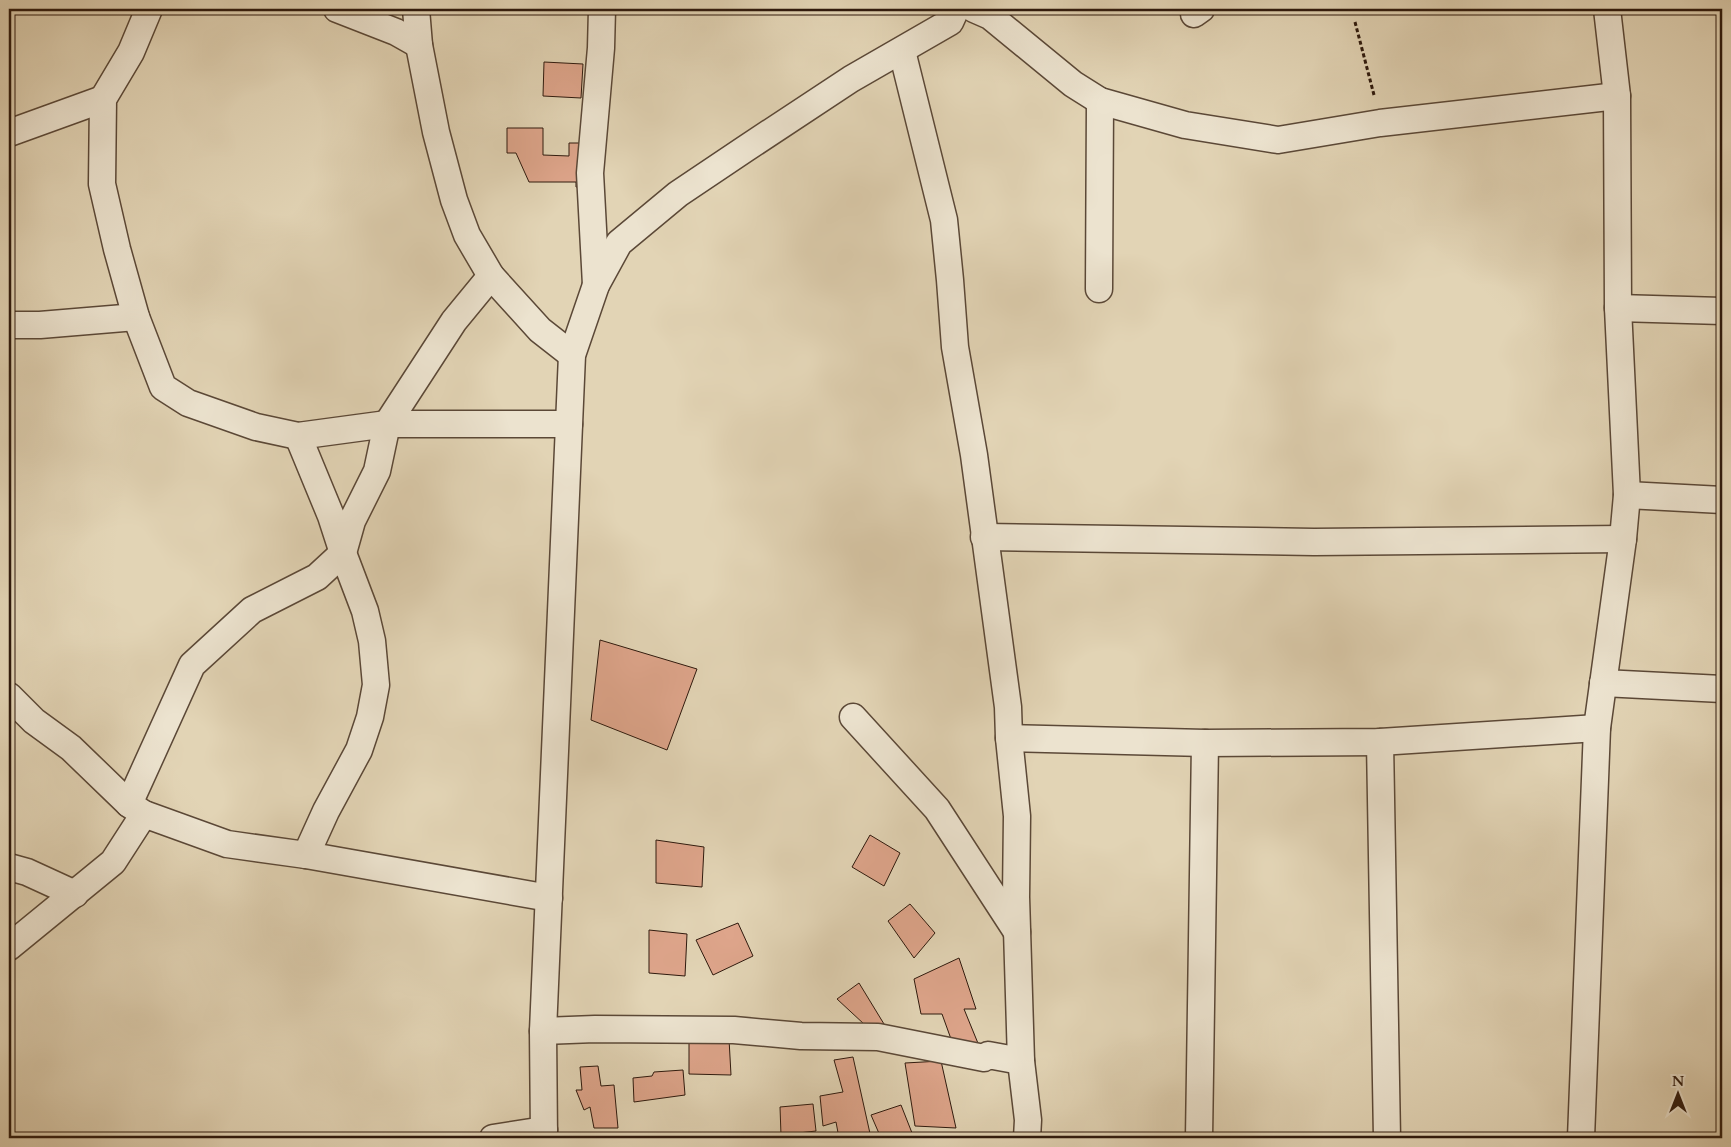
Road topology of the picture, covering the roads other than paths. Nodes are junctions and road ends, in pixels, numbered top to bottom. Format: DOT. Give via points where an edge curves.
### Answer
graph roads {
  1 [pos="149,9"];
  2 [pos="337,9"];
  3 [pos="416,9"];
  4 [pos="602,9"];
  5 [pos="956,9"];
  6 [pos="974,9"];
  7 [pos="1607,9"];
  8 [pos="419,45"];
  9 [pos="902,51"];
  10 [pos="1617,96"];
  11 [pos="103,99"];
  12 [pos="1100,101"];
  13 [pos="9,133"];
  14 [pos="491,276"];
  15 [pos="596,285"];
  16 [pos="1099,289"];
  17 [pos="1618,308"];
  18 [pos="1722,311"];
  19 [pos="136,317"];
  20 [pos="9,325"];
  21 [pos="572,355"];
  22 [pos="387,424"];
  23 [pos="569,424"];
  24 [pos="298,436"];
  25 [pos="1627,495"];
  26 [pos="1722,500"];
  27 [pos="984,538"];
  28 [pos="1623,538"];
  29 [pos="343,554"];
  30 [pos="1603,682"];
  31 [pos="1722,689"];
  32 [pos="9,696"];
  33 [pos="853,717"];
  34 [pos="1597,728"];
  35 [pos="1009,738"];
  36 [pos="1380,742"];
  37 [pos="1205,743"];
  38 [pos="136,809"];
  39 [pos="306,855"];
  40 [pos="9,867"];
  41 [pos="75,894"];
  42 [pos="549,898"];
  43 [pos="1017,933"];
  44 [pos="9,947"];
  45 [pos="543,1031"];
  46 [pos="1021,1061"];
  47 [pos="544,1134"];
  48 [pos="493,1138"];
  49 [pos="1027,1138"];
  50 [pos="1199,1138"];
  51 [pos="1387,1138"];
  52 [pos="1581,1138"];
  1 -- 11 [label="street" via="131,52"];
  2 -- 8 [label="street" via="396,32"];
  3 -- 8 [label="street"];
  4 -- 15 [label="street" via="590,173"];
  5 -- 9 [label="street" via="950,22"];
  6 -- 12 [label="street" via="990,16 1073,84"];
  7 -- 10 [label="street"];
  8 -- 14 [label="street" via="436,132 454,200 467,235"];
  9 -- 15 [label="street" via="851,79 678,194 619,243"];
  9 -- 27 [label="street" via="944,220 955,347 974,455"];
  10 -- 12 [label="street" via="1380,123 1278,140 1185,125"];
  10 -- 17 [label="street"];
  11 -- 13 [label="street"];
  11 -- 19 [label="street" via="102,184 116,249"];
  12 -- 16 [label="street"];
  14 -- 21 [label="street" via="540,330"];
  14 -- 22 [label="street" via="454,321"];
  15 -- 21 [label="street"];
  17 -- 18 [label="street"];
  17 -- 25 [label="street"];
  19 -- 20 [label="street"];
  19 -- 24 [label="street" via="163,387 188,403 256,427"];
  21 -- 23 [label="street"];
  22 -- 23 [label="street"];
  22 -- 24 [label="street"];
  22 -- 29 [label="street" via="377,471 352,522"];
  23 -- 42 [label="street"];
  24 -- 29 [label="street"];
  25 -- 26 [label="street"];
  25 -- 28 [label="street"];
  27 -- 28 [label="street" via="1314,542"];
  27 -- 35 [label="street" via="1008,707"];
  28 -- 30 [label="street"];
  29 -- 38 [label="street" via="318,577 252,610 192,666"];
  29 -- 39 [label="street" via="365,611 376,685 359,750"];
  30 -- 31 [label="street"];
  30 -- 34 [label="street"];
  32 -- 38 [label="street"];
  33 -- 43 [label="street" via="937,809"];
  34 -- 36 [label="street"];
  34 -- 52 [label="street"];
  35 -- 37 [label="street"];
  35 -- 43 [label="street" via="1017,816"];
  36 -- 37 [label="street"];
  36 -- 51 [label="street"];
  37 -- 50 [label="street"];
  38 -- 39 [label="street" via="227,844"];
  38 -- 41 [label="street" via="113,862"];
  39 -- 42 [label="street"];
  40 -- 41 [label="street" via="28,872"];
  41 -- 44 [label="street"];
  42 -- 45 [label="street"];
  43 -- 46 [label="street"];
  45 -- 46 [label="street" via="734,1030 802,1036 878,1037 984,1058 988,1055"];
  45 -- 47 [label="street"];
  46 -- 49 [label="street"];
  47 -- 48 [label="street"];
}
